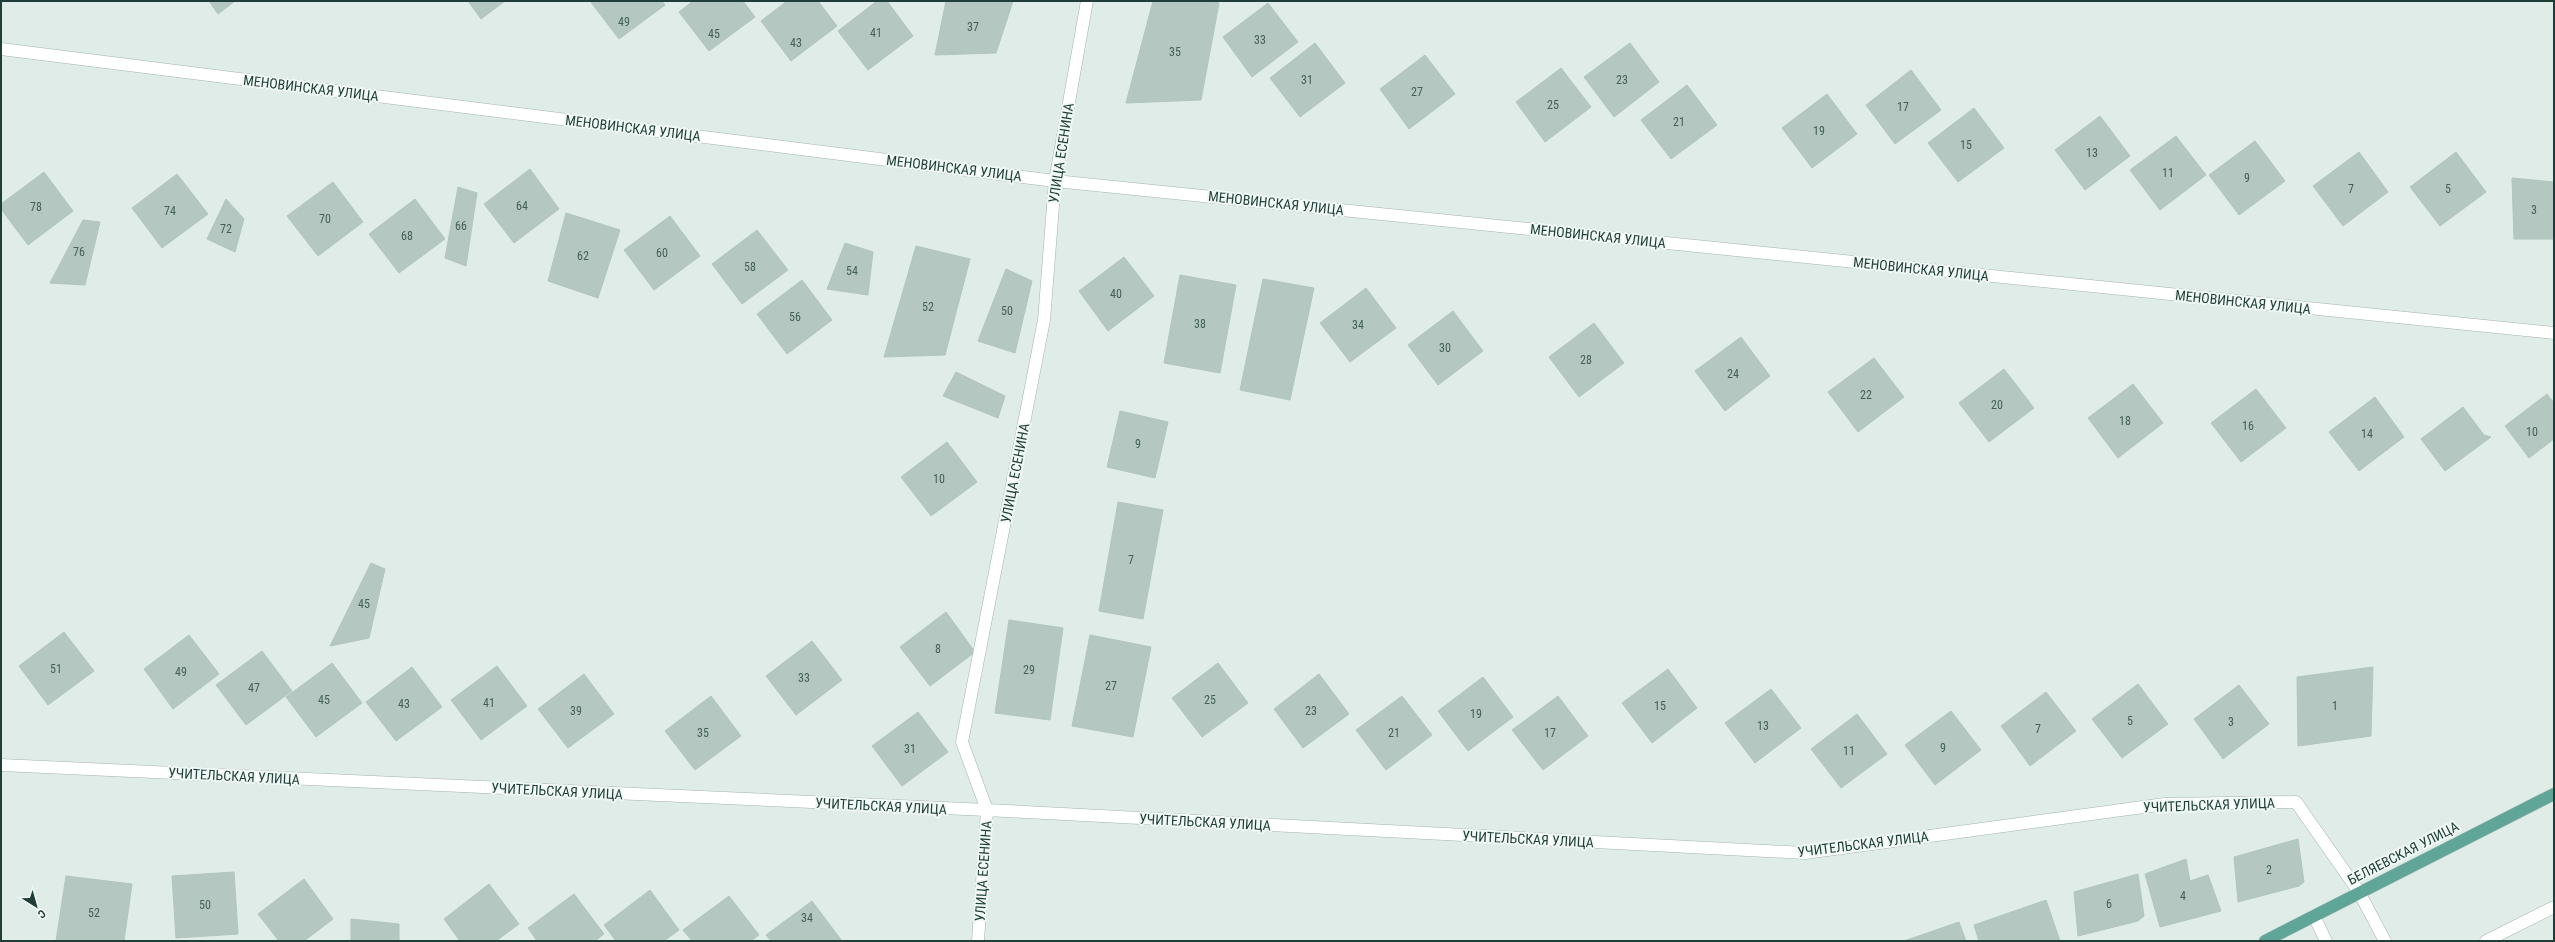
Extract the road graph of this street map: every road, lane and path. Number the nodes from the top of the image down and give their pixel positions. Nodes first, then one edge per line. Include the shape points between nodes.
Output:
1 (1086, 1) edge
2 (1, 49) edge
3 (1055, 181) junction
4 (2554, 333) edge
5 (1, 765) edge
6 (2554, 794) edge
7 (987, 810) junction
8 (2359, 892) junction
9 (2554, 907) edge
10 (2314, 916) junction
11 (978, 941) edge
12 (2265, 941) edge
13 (2326, 941) edge
14 (2385, 941) edge
15 (2486, 941) edge

1 - 3 street, УЛИЦА ЕСЕНИНА
2 - 3 street, МЕНОВИНСКАЯ УЛИЦА
3 - 4 street, МЕНОВИНСКАЯ УЛИЦА
3 - 7 street, УЛИЦА ЕСЕНИНА via 1044,320 962,742
5 - 7 street, УЧИТЕЛЬСКАЯ УЛИЦА
6 - 8 main road, БЕЛЯЕВСКАЯ УЛИЦА
7 - 8 street, УЧИТЕЛЬСКАЯ УЛИЦА via 1806,853 2165,804 2296,802
7 - 11 street, УЛИЦА ЕСЕНИНА
8 - 10 main road, БЕЛЯЕВСКАЯ УЛИЦА
8 - 14 street
9 - 15 street
10 - 12 main road, БЕЛЯЕВСКАЯ УЛИЦА
10 - 13 street

